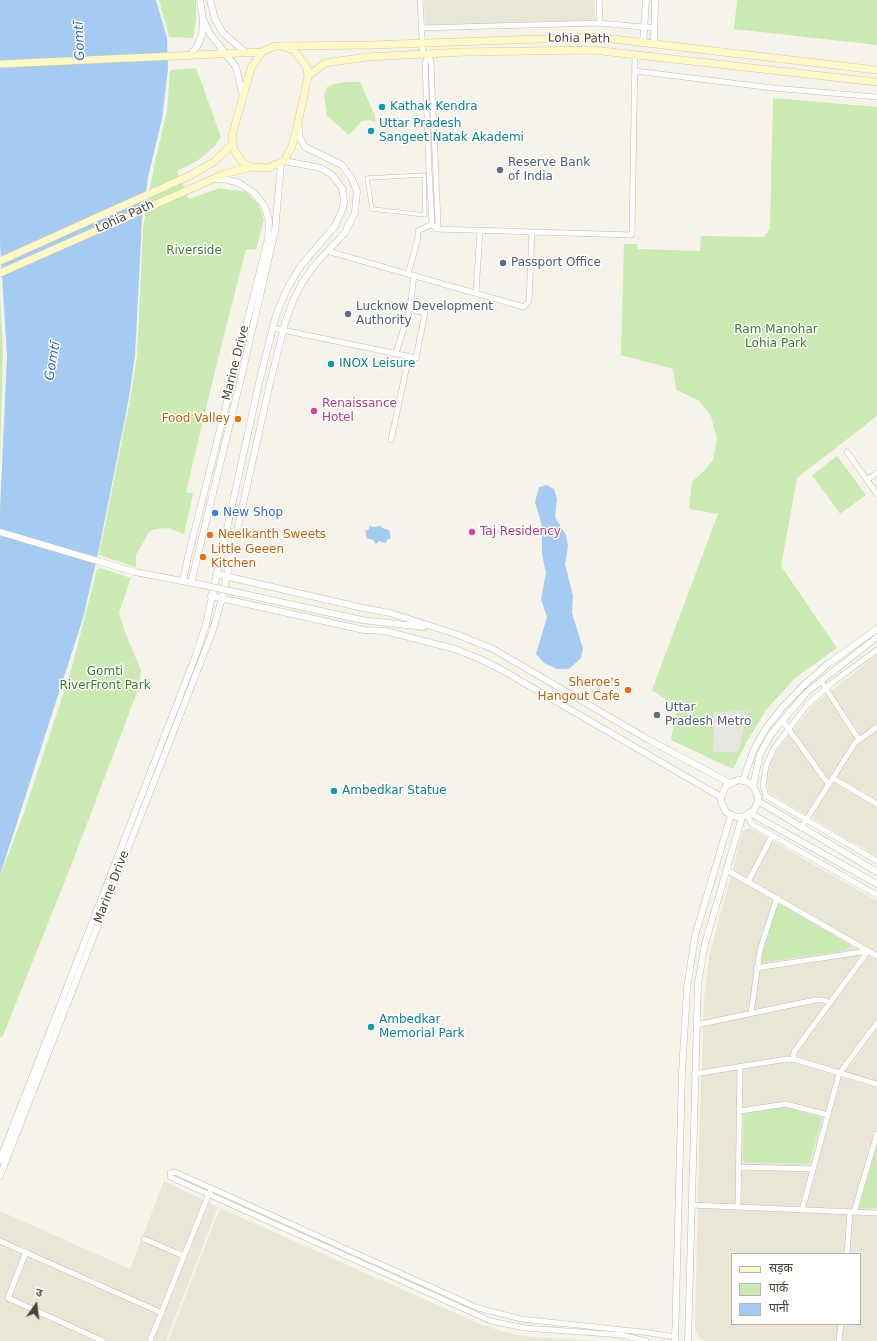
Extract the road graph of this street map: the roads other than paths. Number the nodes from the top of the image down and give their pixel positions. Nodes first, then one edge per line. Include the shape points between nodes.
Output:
1 (200, 0) edge
2 (210, 0) edge
3 (420, 0) edge
4 (599, 0) edge
5 (646, 0) edge
6 (656, 0) edge
7 (203, 19) junction
8 (600, 23) junction
9 (644, 27) junction
10 (422, 28) junction
11 (653, 28) junction
12 (422, 42) junction
13 (440, 42) junction
14 (643, 43) junction
15 (654, 44) junction
16 (280, 46) junction
17 (262, 52) junction
18 (246, 53) junction
19 (191, 54) junction
20 (225, 54) junction
21 (426, 54) junction
22 (442, 54) junction
23 (635, 54) junction
24 (0, 64) edge
25 (877, 70) edge
26 (635, 71) junction
27 (308, 76) junction
28 (877, 82) edge
29 (243, 96) junction
30 (877, 97) edge
31 (298, 123) junction
32 (232, 144) junction
33 (282, 162) junction
34 (251, 167) junction
35 (211, 179) junction
36 (425, 215) joint
37 (432, 224) junction
38 (436, 229) junction
39 (480, 230) junction
40 (532, 232) junction
41 (327, 251) junction
42 (0, 261) edge
43 (0, 273) edge
44 (408, 274) junction
45 (414, 275) junction
46 (476, 293) junction
47 (410, 309) junction
48 (273, 328) junction
49 (284, 330) junction
50 (396, 353) junction
51 (409, 356) junction
52 (391, 440) dead end
53 (847, 452) dead end
54 (877, 473) edge
55 (867, 480) junction
56 (877, 494) edge
57 (0, 532) edge
58 (216, 574) junction
59 (227, 577) junction
60 (183, 581) junction
61 (191, 583) junction
62 (211, 596) junction
63 (222, 598) junction
64 (362, 620) junction
65 (877, 629) edge
66 (442, 630) junction
67 (385, 631) junction
68 (877, 638) edge
69 (877, 650) edge
70 (821, 681) junction
71 (826, 689) junction
72 (782, 720) junction
73 (877, 727) edge
74 (788, 729) junction
75 (859, 740) junction
76 (833, 778) junction
77 (743, 780) junction
78 (730, 783) junction
79 (829, 785) junction
80 (753, 786) junction
81 (721, 797) junction
82 (758, 801) junction
83 (877, 804) edge
84 (731, 815) junction
85 (746, 815) junction
86 (807, 820) junction
87 (801, 828) junction
88 (772, 836) junction
89 (877, 860) edge
90 (727, 870) junction
91 (877, 872) edge
92 (748, 882) junction
93 (877, 884) edge
94 (877, 896) edge
95 (777, 898) junction
96 (868, 951) junction
97 (877, 956) edge
98 (756, 968) junction
99 (830, 1003) junction
100 (751, 1014) junction
101 (877, 1023) edge
102 (696, 1025) junction
103 (875, 1029) edge
104 (793, 1060) junction
105 (740, 1067) junction
106 (694, 1074) junction
107 (839, 1074) junction
108 (877, 1084) edge
109 (740, 1111) junction
110 (828, 1116) junction
111 (877, 1134) edge
112 (0, 1160) edge
113 (739, 1167) junction
114 (813, 1169) junction
115 (0, 1176) edge
116 (211, 1188) junction
117 (209, 1194) junction
118 (691, 1205) junction
119 (738, 1207) junction
120 (802, 1210) junction
121 (852, 1212) junction
122 (877, 1213) edge
123 (144, 1239) dead end
124 (0, 1241) edge
125 (26, 1252) junction
126 (847, 1253) edge
127 (184, 1256) junction
128 (162, 1313) junction
129 (841, 1325) edge
130 (676, 1339) edge
131 (103, 1341) edge
132 (150, 1341) edge
133 (646, 1341) edge
134 (686, 1341) edge
135 (840, 1341) edge

1 - 7 street
2 - 18 street via 215,19 223,33
3 - 10 street
4 - 8 street
5 - 9 street
6 - 11 street
7 - 19 street via 200,40
7 - 20 street via 210,34
8 - 9 street
8 - 10 street
9 - 11 street
9 - 14 street
10 - 12 street
11 - 15 street
12 - 13 main road, Lohia Path
12 - 16 main road, Lohia Path
12 - 21 street
13 - 14 main road, Lohia Path via 594,37
13 - 22 street
14 - 15 main road, Lohia Path
15 - 25 main road, Lohia Path
16 - 17 main road, Lohia Path
16 - 27 main road via 290,48 299,55 307,68
17 - 18 main road, Lohia Path
17 - 29 main road via 251,68
18 - 20 main road, Lohia Path
19 - 20 main road, Lohia Path
19 - 24 main road, Lohia Path
20 - 29 street via 236,67
21 - 22 main road, Lohia Path
21 - 27 main road, Lohia Path via 367,57 325,63
21 - 37 street
21 - 38 street via 431,63 438,224
22 - 23 main road, Lohia Path via 593,50
23 - 26 street
23 - 28 main road, Lohia Path
26 - 30 street via 774,88
26 - 40 street via 632,235
27 - 31 main road
29 - 32 main road via 233,129
31 - 33 main road via 292,146
31 - 41 street, Marine Drive via 302,143 312,152 342,165 357,191 353,220 344,234
32 - 34 main road via 237,156
32 - 42 main road, Lohia Path via 215,161 191,175
33 - 34 main road, Lohia Path via 268,168
33 - 48 street, Marine Drive via 326,170 339,183 344,208 335,226 300,267 287,289
33 - 61 street, Marine Drive via 275,231
34 - 35 main road, Lohia Path
35 - 43 main road, Lohia Path
35 - 60 street, Marine Drive via 239,183 253,192 264,205 269,221 268,239
36 - 36 street via 372,209 367,178 424,175
37 - 38 street
37 - 44 street via 418,231
38 - 39 street
39 - 40 street
39 - 46 street
40 - 46 street via 529,301 524,307
41 - 44 street
41 - 49 street, Marine Drive via 302,283
44 - 45 street
45 - 46 street
45 - 47 street
47 - 50 street
47 - 51 street via 425,313 416,358
48 - 49 street
48 - 58 street, Marine Drive
49 - 50 street
49 - 59 street, Marine Drive via 264,406
50 - 51 street
51 - 52 street
53 - 55 street
54 - 55 street
55 - 56 street
57 - 60 street via 135,572
58 - 59 street
58 - 62 street, Marine Drive
59 - 63 street, Marine Drive
59 - 66 street via 390,613
60 - 61 street
61 - 64 street, bridge
62 - 63 street
62 - 112 street, Marine Drive via 206,624 196,655
63 - 67 street via 364,630
63 - 115 street, Marine Drive via 212,632
64 - 66 street
64 - 67 street
65 - 77 street via 828,664 782,708 754,749
66 - 78 street via 493,649 649,740
67 - 81 street via 454,649 502,670
68 - 70 street
69 - 71 street
70 - 71 street
70 - 72 street via 807,692
71 - 74 street via 808,704
71 - 75 street
72 - 74 street
72 - 80 street via 760,754
73 - 75 street
74 - 79 street
74 - 86 street via 774,748 766,766 763,786 766,796
75 - 76 street
76 - 79 street
76 - 83 street
77 - 78 street
77 - 80 street
78 - 81 street
79 - 86 street
80 - 82 street
81 - 84 street via 723,807
82 - 85 street
82 - 87 street
84 - 85 street
84 - 130 street via 695,936 687,988 682,1073
85 - 88 street via 752,824
85 - 90 street
85 - 93 street
86 - 87 street
86 - 89 street
87 - 91 street
88 - 92 street
88 - 94 street
90 - 92 street
90 - 102 street via 702,959
92 - 95 street
95 - 96 street
95 - 98 street
96 - 97 street
96 - 98 street
96 - 99 street
98 - 100 street
99 - 100 street via 815,1000
99 - 104 street via 794,1052
100 - 102 street
101 - 103 street
102 - 106 street
103 - 107 street
104 - 105 street
104 - 107 street
105 - 106 street
105 - 109 street
106 - 118 street
107 - 108 street
107 - 110 street
109 - 110 street via 786,1104
109 - 113 street
110 - 114 street
111 - 121 street
113 - 114 street
113 - 119 street
114 - 120 street
116 - 117 street
116 - 117 street via 175,1172 170,1173 170,1177
116 - 130 street via 478,1308 521,1319 642,1332
117 - 127 street
117 - 133 street via 491,1321 525,1328 622,1335
118 - 119 street
118 - 134 street
119 - 120 street
120 - 121 street
121 - 122 street
121 - 126 street
123 - 127 street
124 - 125 street
125 - 128 street
125 - 131 street via 8,1298
127 - 128 street
128 - 132 street
129 - 135 street
130 - 134 street

